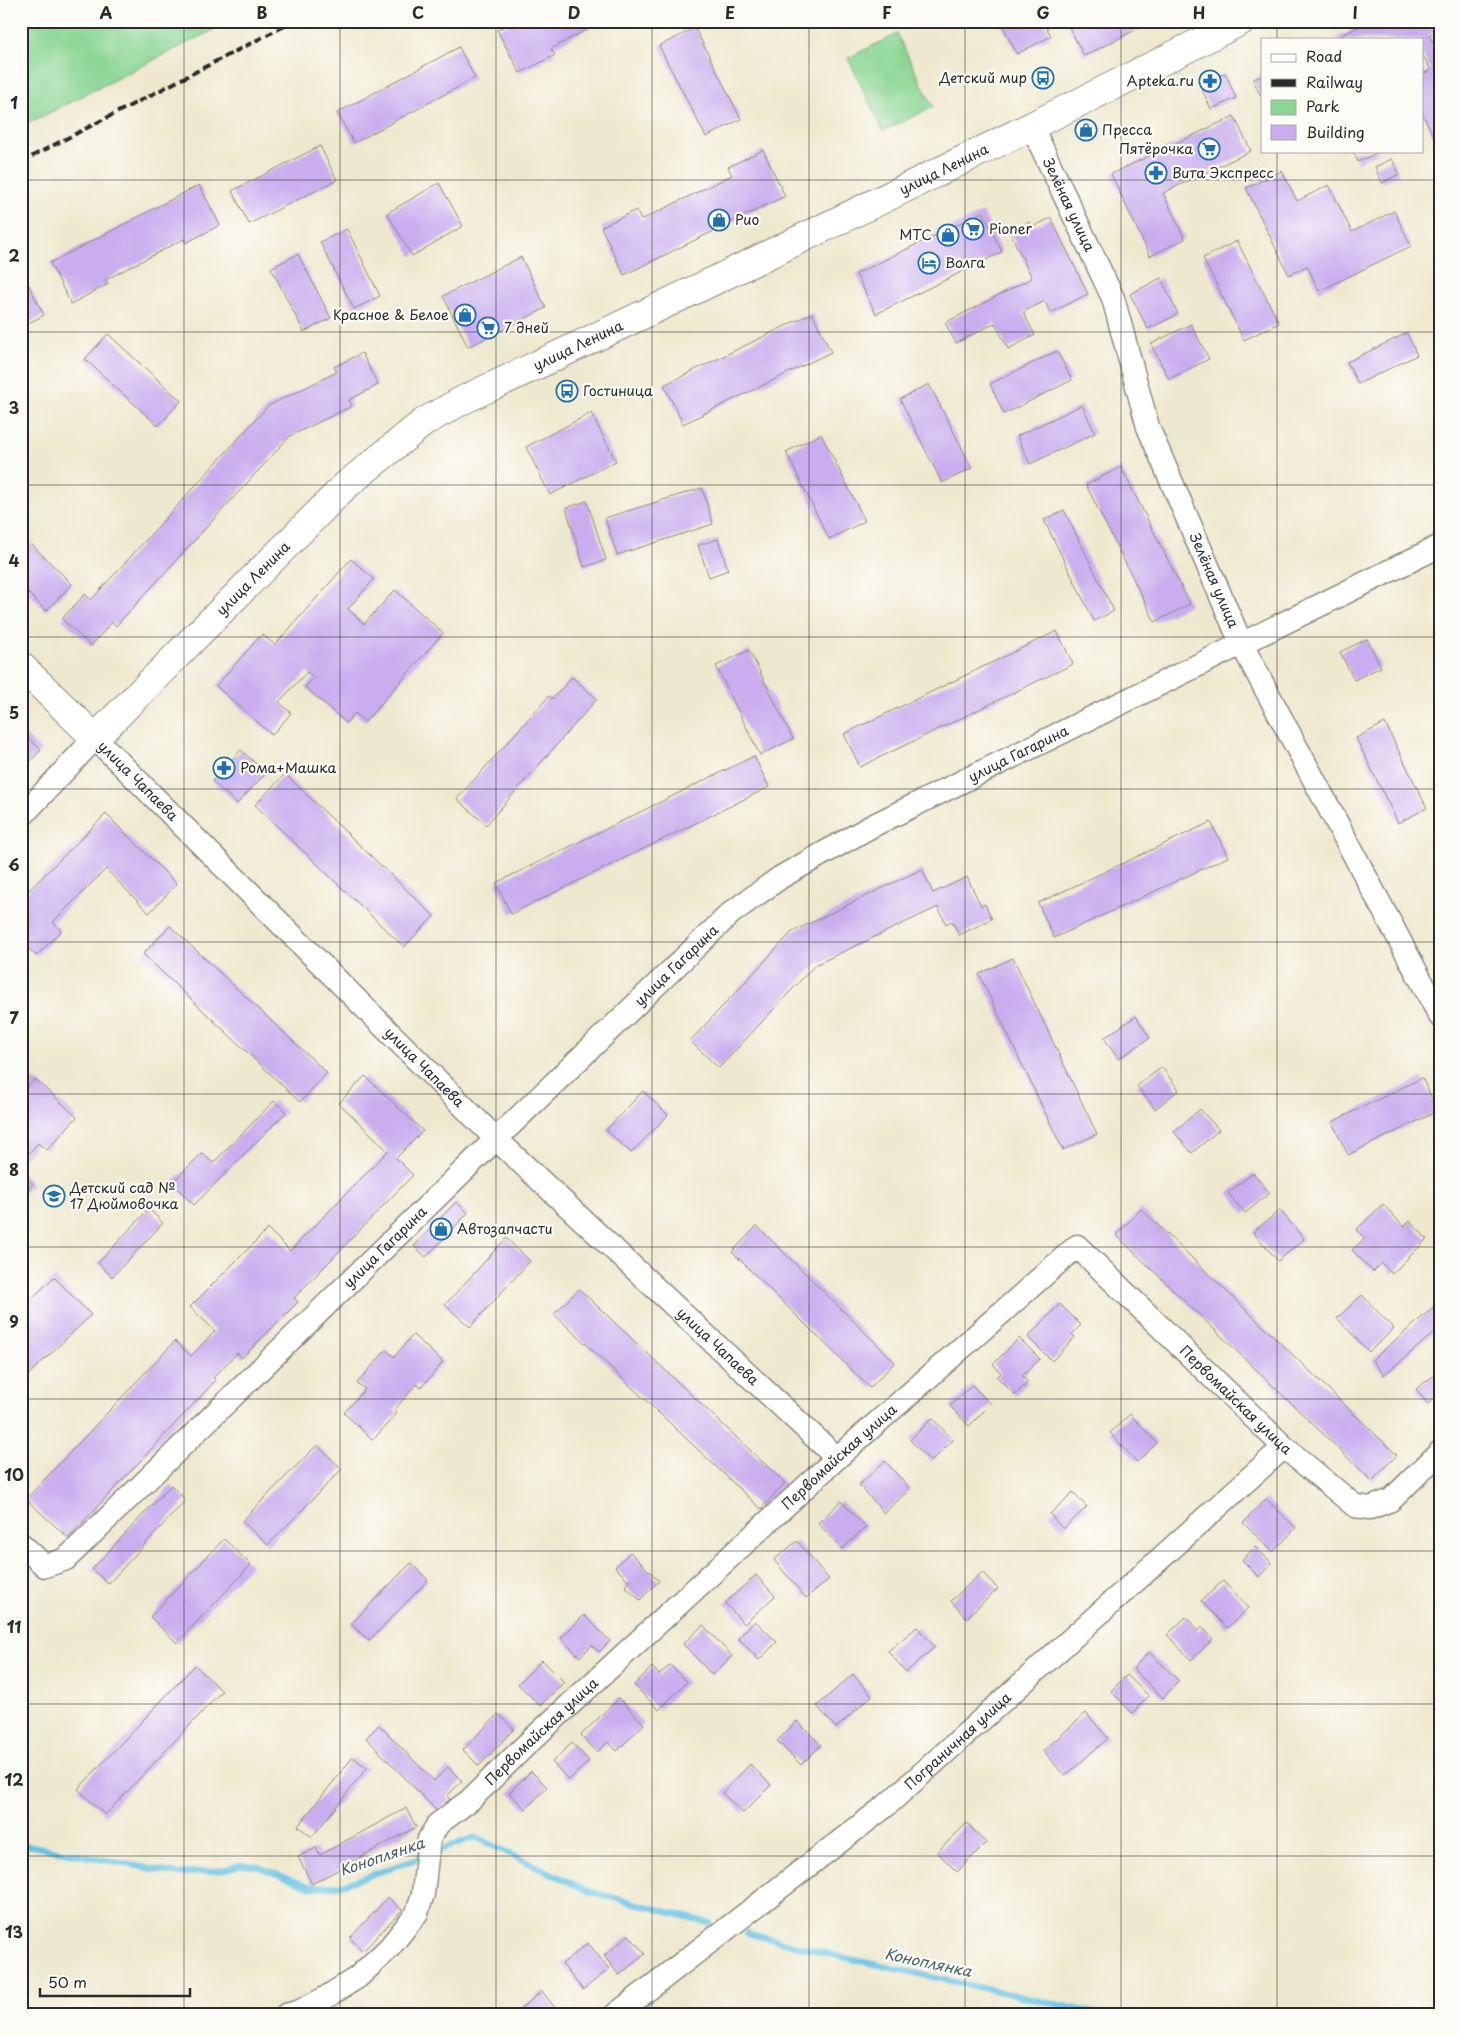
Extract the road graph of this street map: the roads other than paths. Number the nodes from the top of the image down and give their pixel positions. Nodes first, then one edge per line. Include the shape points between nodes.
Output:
1 (1241, 21) edge
2 (1032, 127) junction
3 (1440, 546) edge
4 (1240, 643) junction
5 (21, 666) edge
6 (95, 738) junction
7 (21, 816) edge
8 (1440, 1016) edge
9 (496, 1139) junction
10 (1284, 1447) junction
11 (1440, 1452) edge
12 (837, 1458) junction
13 (21, 1544) edge
14 (286, 2015) edge
15 (615, 2015) edge

1 - 2 main road, улица Ленина
2 - 4 street, Зелёная улица via 1113,298 1148,427
2 - 6 main road, улица Ленина via 463,400 424,422 345,486
3 - 4 street, улица Гагарина
4 - 8 street, Зелёная улица
4 - 9 street, улица Гагарина via 872,826 781,877 730,913
5 - 6 main road, улица Чапаева
6 - 7 street, улица Ленина
6 - 9 street, улица Чапаева
9 - 12 street, улица Чапаева
9 - 13 street, улица Гагарина via 66,1559 45,1566
10 - 11 street, Первомайская улица via 1355,1506 1370,1508 1391,1500
10 - 12 street, Первомайская улица via 1077,1246
10 - 15 street, Пограничная улица via 887,1805
12 - 14 street, Первомайская улица via 470,1800 438,1824 429,1839 423,1894 416,1913 389,1948 358,1977 325,1998

